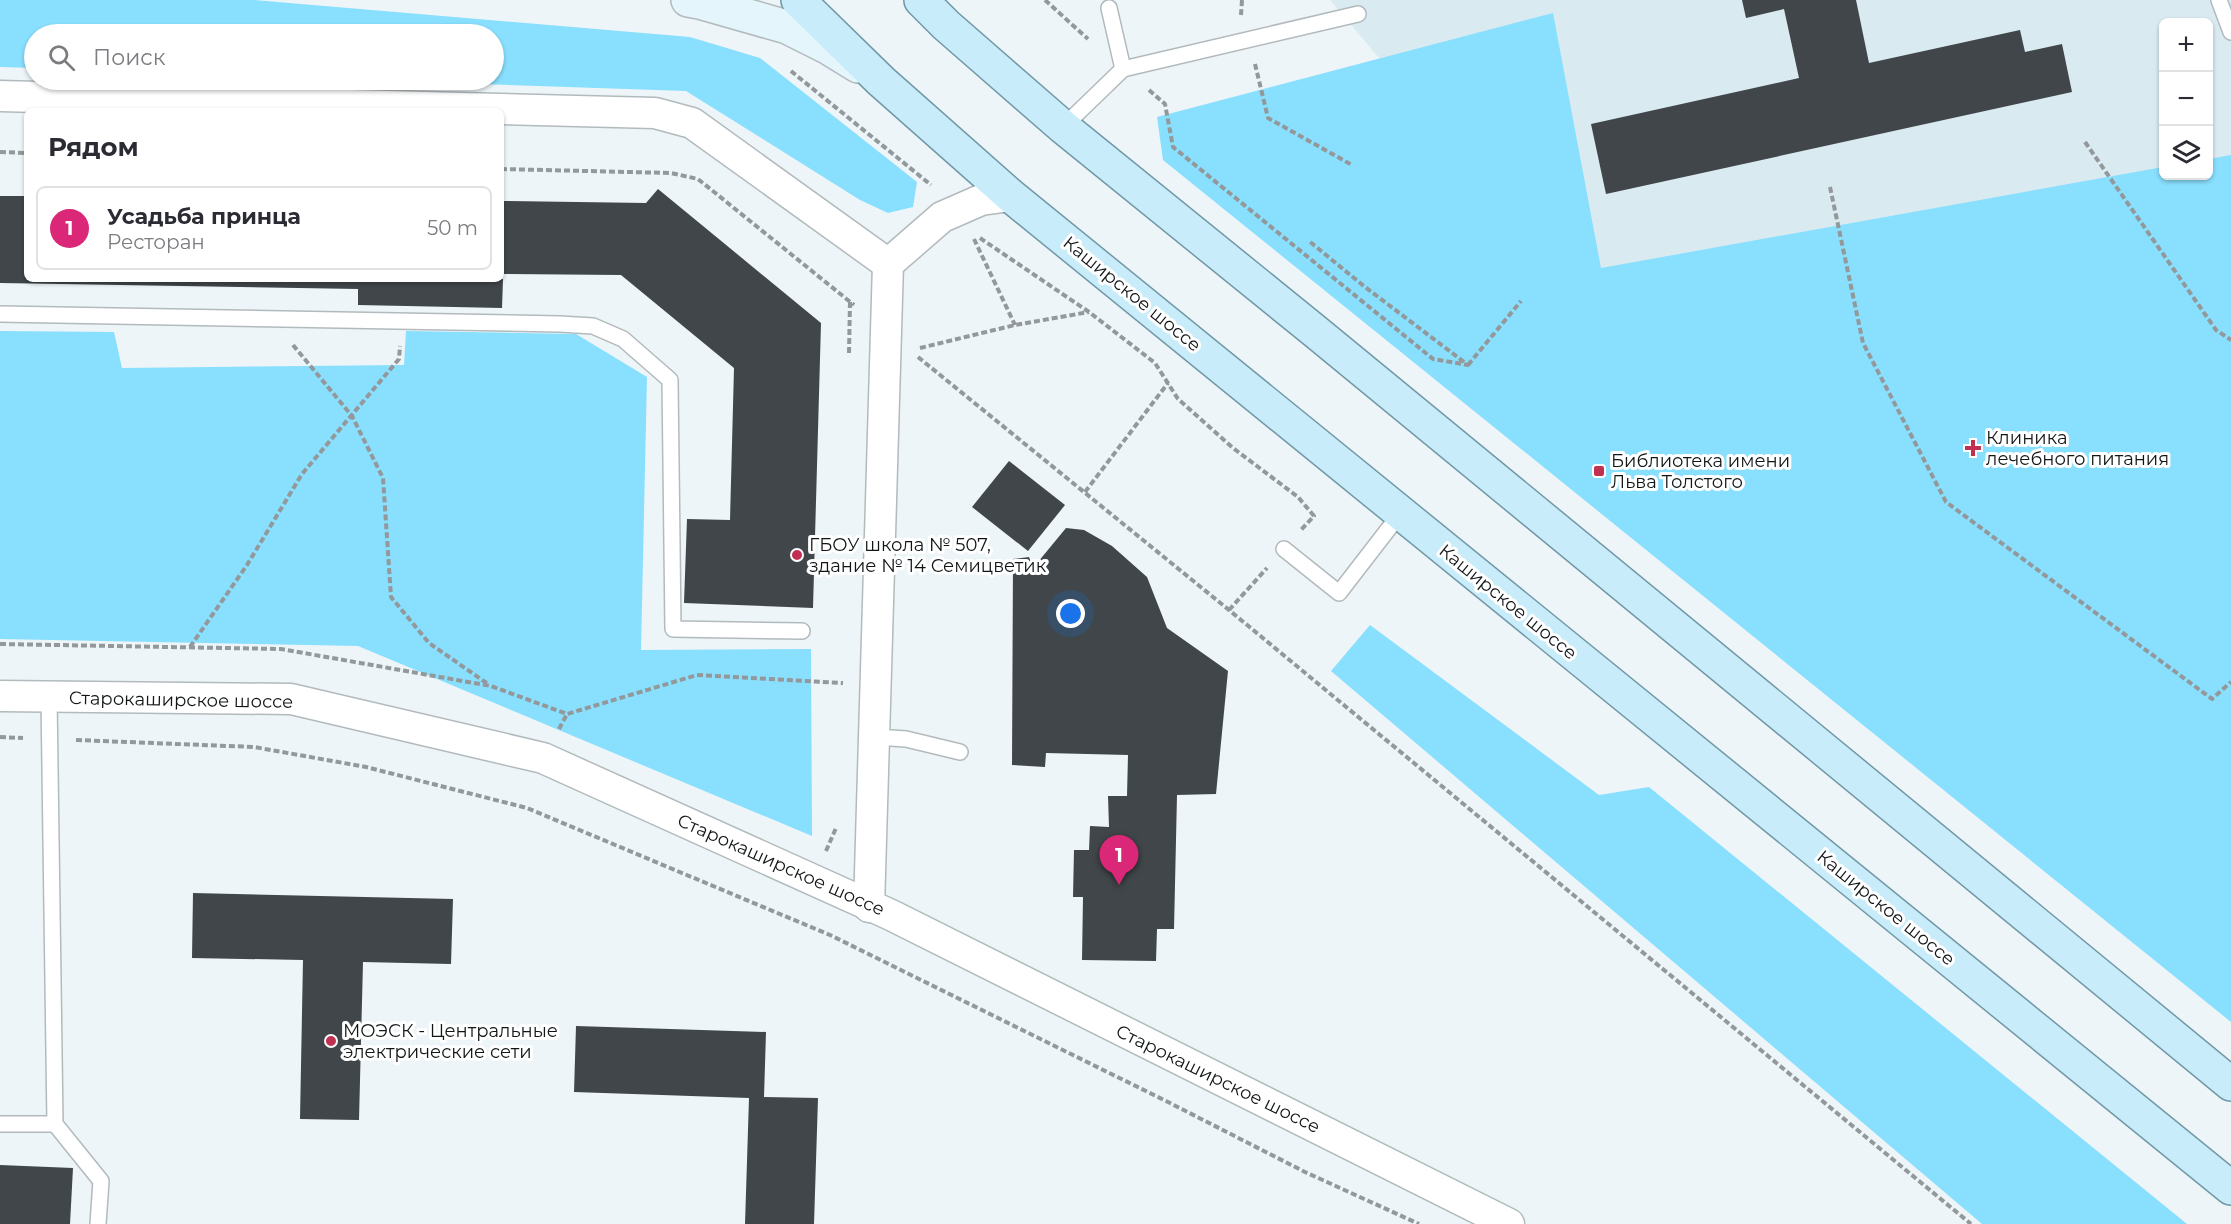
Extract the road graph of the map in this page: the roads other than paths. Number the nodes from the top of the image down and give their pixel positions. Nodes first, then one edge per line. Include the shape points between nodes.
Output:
1 (687, 0) edge
2 (798, 0) edge
3 (921, 0) edge
4 (2219, 0) edge
5 (1109, 8) dead end
6 (939, 12) edge
7 (1358, 14) dead end
8 (2231, 32) edge
9 (1123, 69) junction
10 (881, 81) junction
11 (0, 96) edge
12 (436, 108) edge
13 (504, 110) edge
14 (1063, 127) junction
15 (1011, 196) junction
16 (888, 264) junction
17 (0, 314) edge
18 (1400, 514) junction
19 (1284, 549) dead end
20 (802, 631) dead end
21 (0, 696) edge
22 (49, 697) junction
23 (876, 736) junction
24 (960, 752) dead end
25 (870, 907) junction
26 (2231, 1084) edge
27 (55, 1124) junction
28 (0, 1125) edge
29 (2231, 1188) edge
30 (98, 1224) edge
31 (1509, 1224) edge

1 - 10 main road via 786,27
2 - 10 main road, Каширское шоссе
3 - 6 main road
4 - 8 lane
5 - 9 lane
6 - 14 main road
7 - 9 lane
9 - 14 lane
10 - 15 main road, Каширское шоссе
11 - 12 street
13 - 16 street via 655,113 692,123
14 - 26 main road
15 - 16 street via 981,200 942,217
15 - 18 main road, Каширское шоссе
16 - 23 street
17 - 20 lane via 402,321 465,315 593,326 623,339 670,380 673,629
18 - 19 lane via 1339,593
18 - 29 main road, Каширское шоссе
21 - 22 street, Старокаширское шоссе
22 - 25 street, Старокаширское шоссе via 291,699 543,758
22 - 27 lane
23 - 24 lane
23 - 25 street
25 - 31 street, Старокаширское шоссе
27 - 28 lane
27 - 30 lane via 102,1181

